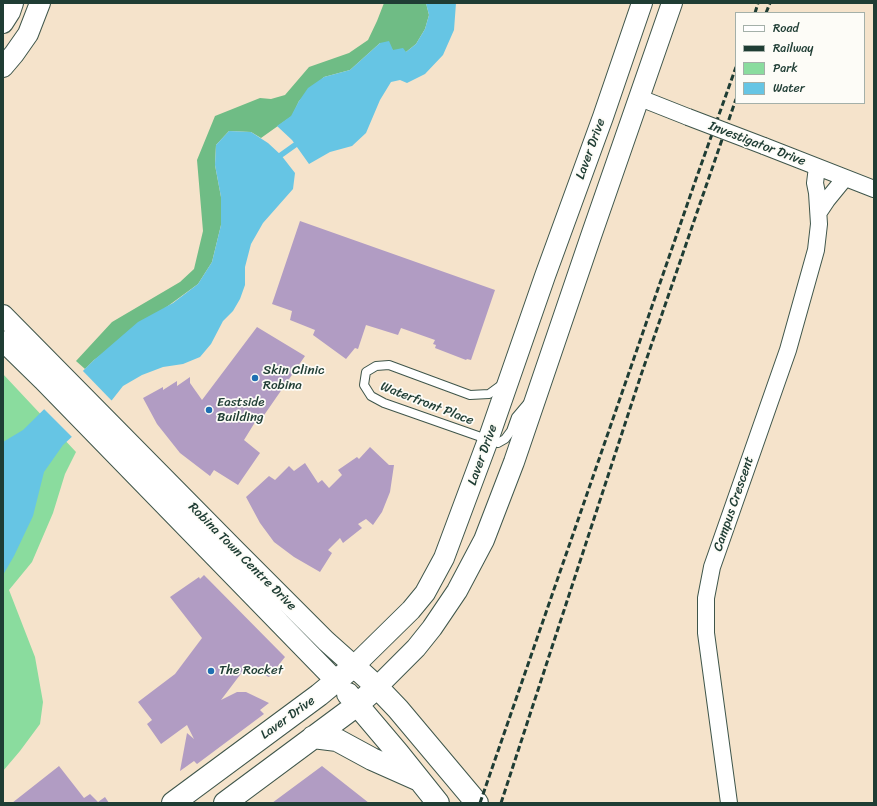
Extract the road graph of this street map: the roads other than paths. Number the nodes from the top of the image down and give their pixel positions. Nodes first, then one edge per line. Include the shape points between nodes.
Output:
1 (13, 3) edge
2 (40, 3) edge
3 (642, 3) edge
4 (672, 3) edge
5 (3, 23) edge
6 (3, 67) edge
7 (640, 98) junction
8 (817, 167) junction
9 (845, 178) junction
10 (874, 189) edge
11 (819, 212) junction
12 (3, 315) edge
13 (3, 341) edge
14 (49, 374) junction
15 (510, 378) junction
16 (537, 395) junction
17 (109, 435) junction
18 (488, 440) junction
19 (354, 666) junction
20 (336, 681) junction
21 (377, 687) junction
22 (357, 705) junction
23 (313, 737) junction
24 (420, 780) junction
25 (173, 803) edge
26 (225, 803) edge
27 (438, 803) edge
28 (477, 803) edge
29 (729, 803) edge

1 - 5 street
2 - 6 street via 28,34
3 - 15 street, Laver Drive
4 - 7 street
7 - 8 street, Investigator Drive, bridge
7 - 16 street
8 - 9 street, Investigator Drive
8 - 11 street, Campus Crescent via 815,183
9 - 10 street, Investigator Drive
9 - 11 street
11 - 29 street, Campus Crescent via 816,250 795,326 712,567 706,598 706,634
12 - 14 street, Robina Town Centre Drive
13 - 14 street, Robina Town Centre Drive
14 - 17 street, Robina Town Centre Drive
15 - 18 street, Laver Drive
15 - 18 lane, Waterfront Place via 489,394 470,395 389,365 376,366 366,372 364,385 371,396 378,400
16 - 18 lane, Waterfront Place via 516,417 505,439 498,443
16 - 21 street via 484,540 457,591 416,648
17 - 19 street, Robina Town Centre Drive via 235,550
17 - 20 street, Robina Town Centre Drive
18 - 19 street, Laver Drive via 452,540 425,593
19 - 20 main road, Laver Drive
19 - 21 main road, Robina Town Centre Drive
20 - 22 main road, Robina Town Centre Drive
20 - 25 main road, Laver Drive
21 - 22 main road
21 - 28 main road, Robina Town Centre Drive
22 - 23 main road
22 - 24 main road, Robina Town Centre Drive
23 - 24 main road via 337,740
23 - 26 main road
24 - 27 main road, Robina Town Centre Drive

